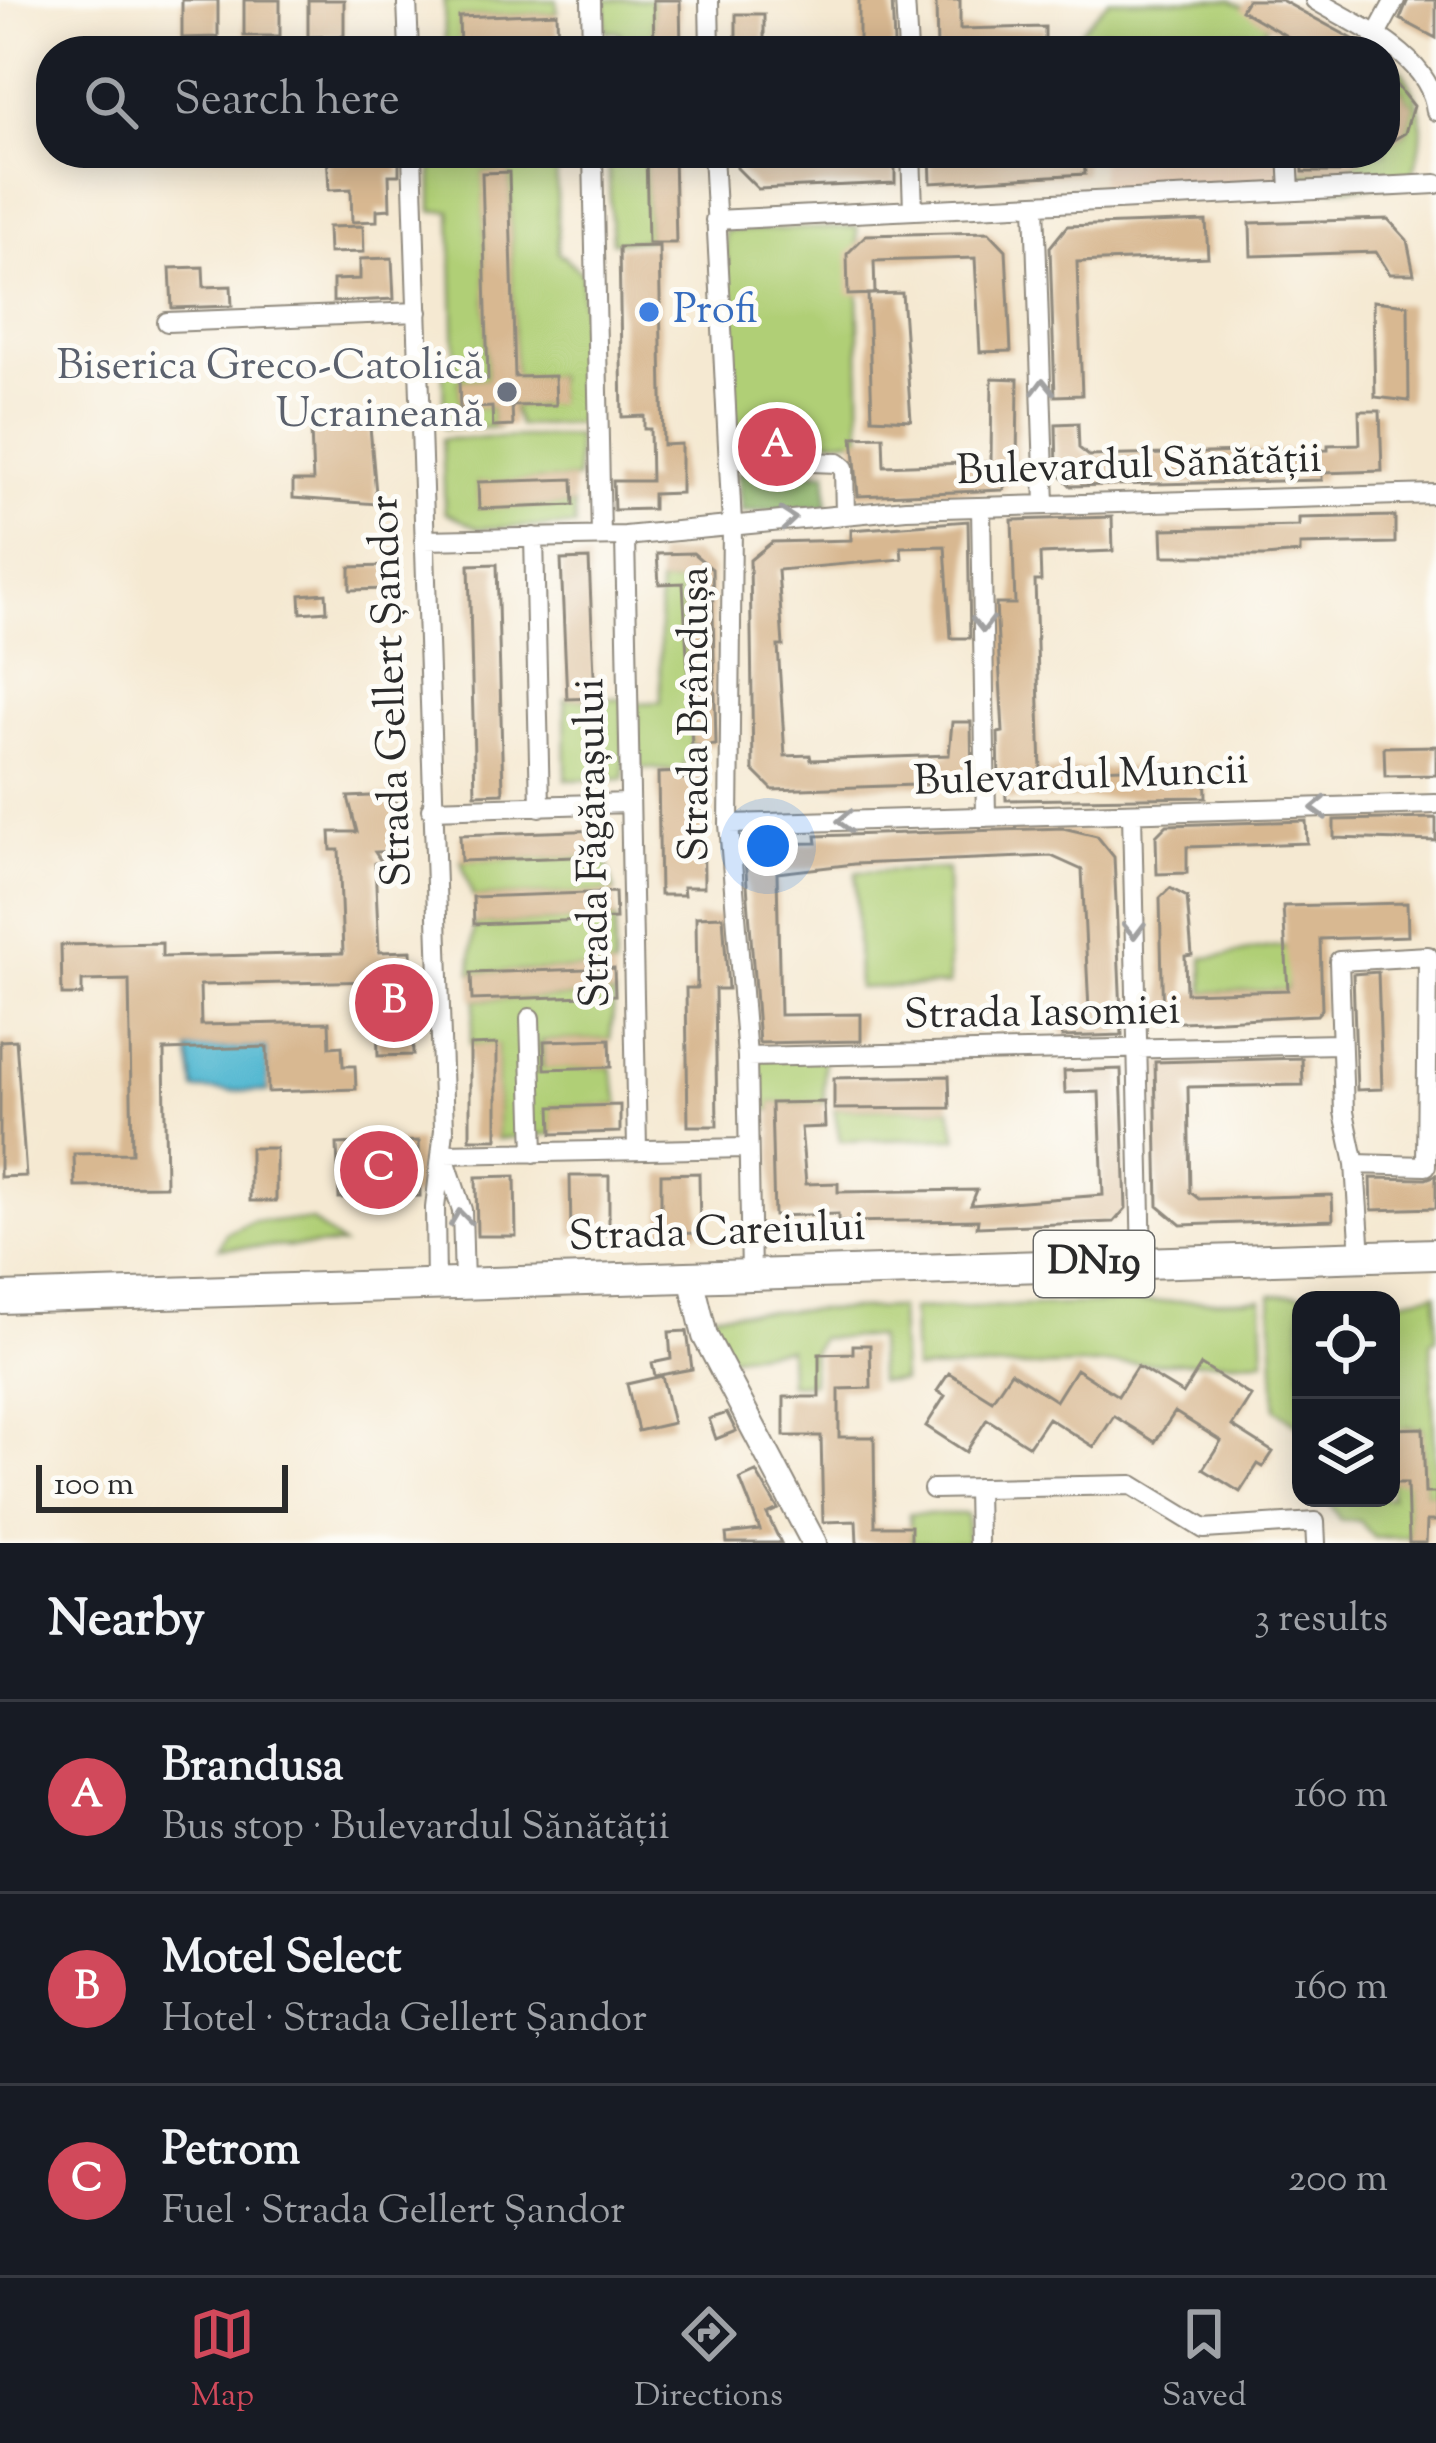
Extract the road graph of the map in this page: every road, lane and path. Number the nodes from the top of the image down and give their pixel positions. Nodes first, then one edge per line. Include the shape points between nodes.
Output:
1 (407, 0) edge
2 (592, 0) edge
3 (709, 0) edge
4 (905, 0) edge
5 (1315, 0) edge
6 (1395, 0) edge
7 (408, 36) edge
8 (592, 36) edge
9 (710, 36) edge
10 (907, 36) edge
11 (1373, 36) edge
12 (1376, 36) edge
13 (1400, 53) edge
14 (1436, 111) edge
15 (413, 168) edge
16 (593, 168) edge
17 (713, 168) edge
18 (912, 168) edge
19 (1288, 168) edge
20 (1436, 184) edge
21 (1289, 191) junction
22 (1035, 205) junction
23 (913, 209) junction
24 (715, 220) junction
25 (418, 312) junction
26 (167, 322) dead end
27 (729, 459) junction
28 (1436, 494) edge
29 (1046, 504) junction
30 (981, 508) junction
31 (845, 514) junction
32 (732, 524) junction
33 (601, 536) junction
34 (625, 536) junction
35 (534, 537) junction
36 (424, 539) junction
37 (629, 803) junction
38 (1436, 804) edge
39 (540, 807) junction
40 (431, 809) junction
41 (1132, 813) junction
42 (986, 817) junction
43 (729, 824) junction
44 (530, 1018) dead end
45 (1340, 1044) junction
46 (1137, 1049) junction
47 (747, 1057) junction
48 (747, 1148) junction
49 (637, 1150) junction
50 (534, 1153) junction
51 (444, 1154) junction
52 (1355, 1164) junction
53 (1436, 1254) edge
54 (1361, 1257) junction
55 (1142, 1262) junction
56 (752, 1275) junction
57 (691, 1277) junction
58 (450, 1284) junction
59 (0, 1298) edge
60 (976, 1488) junction
61 (933, 1489) dead end
62 (1218, 1535) edge
63 (814, 1543) edge
64 (978, 1543) edge
65 (1316, 1543) edge

1 - 7 street
2 - 8 street
3 - 9 street
4 - 10 street
5 - 11 street
6 - 12 street
13 - 14 street via 1426,80
15 - 25 street, Strada Gellert Șandor
16 - 33 street
17 - 24 street, Strada Brândușa
18 - 23 street
19 - 21 street
20 - 21 street
21 - 22 street
22 - 23 street
29 -> 22 street
23 - 24 street
24 - 27 street, Strada Brândușa
25 - 26 street
25 - 36 street, Strada Gellert Șandor
27 - 31 street via 838,463
27 - 32 street, Strada Brândușa
28 - 29 street, Bulevardul Sănătății
29 - 30 street, Bulevardul Sănătății
30 - 31 street, Bulevardul Sănătății
30 -> 42 street
32 -> 31 street, Bulevardul Sănătății
32 - 34 street, Bulevardul Sănătății
32 - 43 street, Strada Brândușa
33 - 34 street, Bulevardul Sănătății
33 - 35 street, Bulevardul Sănătății
34 - 37 street, Strada Făgărașului
35 - 36 street, Bulevardul Sănătății
35 - 39 street
36 - 40 street, Strada Gellert Șandor
37 - 39 street
37 - 49 street, Strada Făgărașului
38 -> 41 street, Bulevardul Muncii
39 - 40 street
40 - 51 street, Strada Gellert Șandor
41 - 42 street, Bulevardul Muncii
41 -> 46 street
42 -> 43 street, Bulevardul Muncii
43 - 47 street, Strada Brândușa
44 - 50 street
45 - 46 street, Strada Iasomiei
45 - 52 street
45 - 52 street via 1339,962 1428,956 1426,1166
46 - 47 street, Strada Iasomiei
46 - 55 street
47 - 48 street, Strada Brândușa
48 - 49 street
48 - 56 street, Strada Brândușa
49 - 50 street
50 - 51 street
51 - 58 street, Strada Gellert Șandor via 435,1208
58 -> 51 street, Strada Gellert Șandor via 461,1210
52 - 54 street
53 - 54 main road, Strada Careiului / DN19
54 - 55 main road, Strada Careiului / DN19
55 - 56 main road, Strada Careiului / DN19
56 - 57 main road, Strada Careiului / DN19
57 - 58 main road, Strada Careiului / DN19
57 - 63 street via 705,1336
58 - 59 main road, Strada Careiului / DN19
60 - 61 street
60 - 62 street via 1132,1485
60 - 64 street
62 - 65 street via 1316,1522

